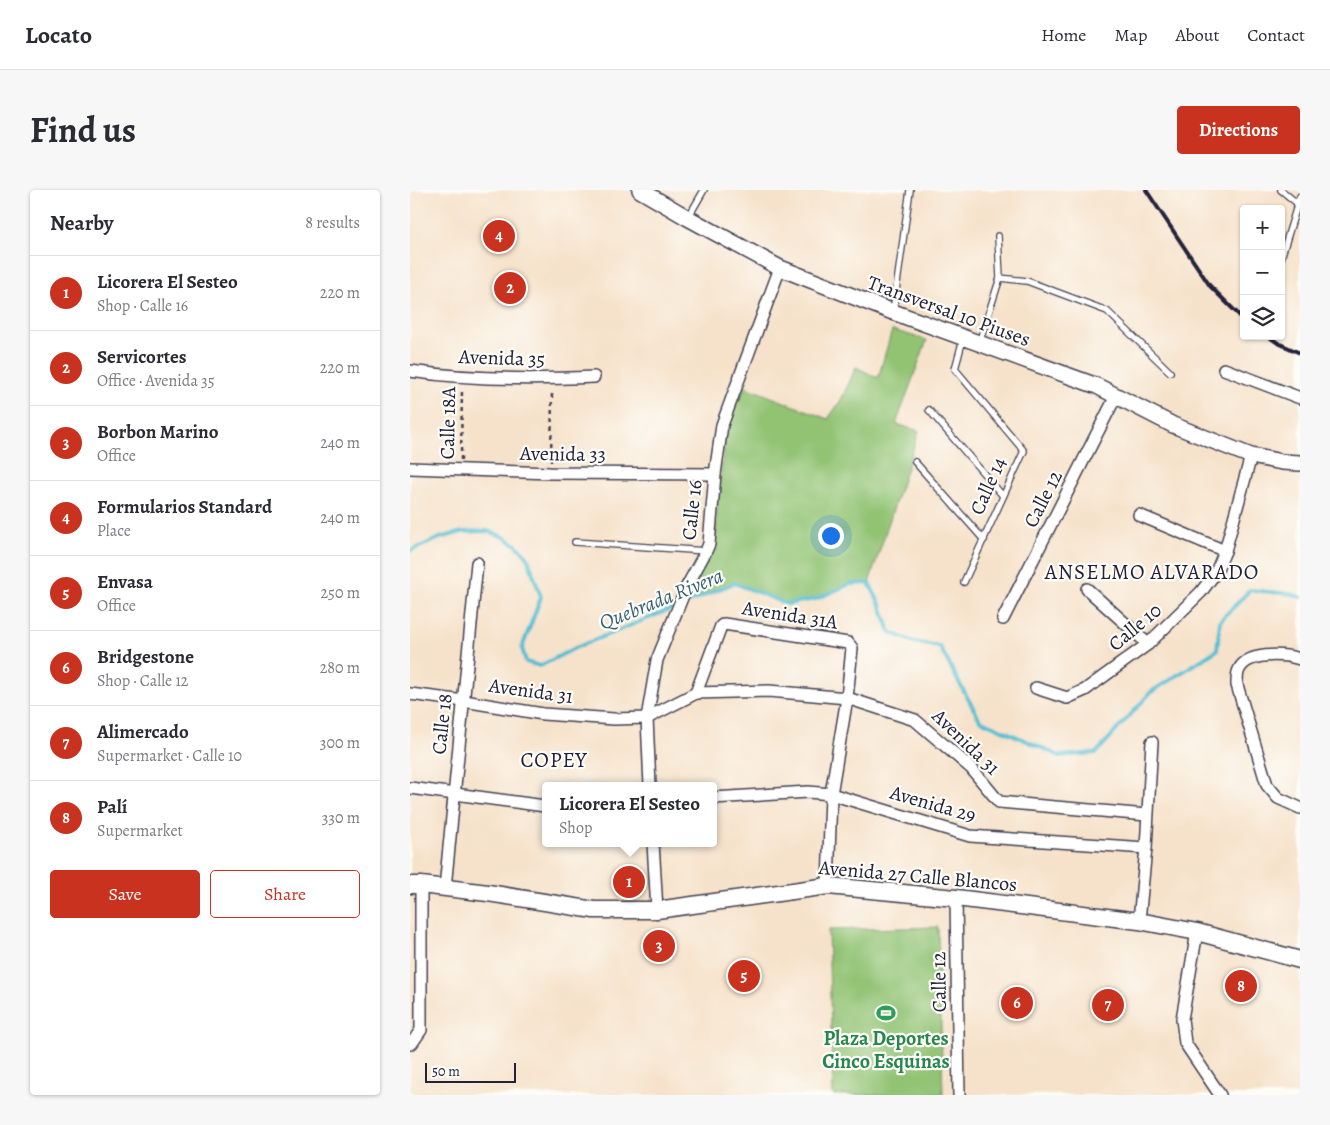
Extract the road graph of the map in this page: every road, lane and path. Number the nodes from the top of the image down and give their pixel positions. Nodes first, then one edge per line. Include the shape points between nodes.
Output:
1 (640, 190) edge
2 (704, 190) edge
3 (910, 190) edge
4 (1280, 190) edge
5 (1300, 196) edge
6 (1298, 204) junction
7 (688, 218) junction
8 (998, 236) dead end
9 (1284, 250) edge
10 (780, 268) junction
11 (1000, 278) junction
12 (893, 312) junction
13 (963, 337) junction
14 (979, 342) junction
15 (1224, 370) dead end
16 (410, 371) edge
17 (1170, 372) dead end
18 (462, 376) junction
19 (594, 376) dead end
20 (552, 379) junction
21 (1116, 396) junction
22 (1300, 398) edge
23 (929, 410) dead end
24 (1251, 456) junction
25 (914, 462) dead end
26 (1300, 463) edge
27 (410, 468) edge
28 (460, 470) junction
29 (550, 473) junction
30 (715, 474) junction
31 (1003, 496) junction
32 (1138, 515) dead end
33 (984, 540) junction
34 (575, 542) dead end
35 (706, 551) junction
36 (1225, 551) junction
37 (477, 563) dead end
38 (964, 582) dead end
39 (1087, 589) dead end
40 (1003, 619) dead end
41 (1148, 644) junction
42 (1300, 659) edge
43 (1036, 688) dead end
44 (696, 693) junction
45 (410, 694) edge
46 (847, 698) junction
47 (464, 701) junction
48 (647, 718) junction
49 (1152, 742) dead end
50 (650, 782) edge
51 (410, 788) edge
52 (454, 793) junction
53 (831, 794) junction
54 (717, 798) edge
55 (542, 806) edge
56 (1300, 808) edge
57 (1147, 815) junction
58 (653, 847) edge
59 (1146, 848) junction
60 (416, 885) edge
61 (828, 886) junction
62 (445, 888) junction
63 (956, 898) junction
64 (657, 910) junction
65 (1139, 921) junction
66 (1197, 932) junction
67 (1300, 960) edge
68 (411, 1044) edge
69 (959, 1095) edge
70 (1220, 1095) edge

1 - 7 street, Transversal 10 Piuses
2 - 7 lane
3 - 12 lane
4 - 6 lane
5 - 6 lane
6 - 9 lane
7 - 10 street, Transversal 10 Piuses
8 - 11 lane
10 - 12 street, Transversal 10 Piuses
10 - 30 street, Calle 16 via 726,410
11 - 14 lane
11 - 17 lane via 1027,281 1107,311
12 - 13 street, Transversal 10 Piuses
13 - 14 street, Transversal 10 Piuses
13 - 31 lane, Calle 14 via 955,369 1024,451
14 - 21 street, Transversal 10 Piuses
15 - 22 street
16 - 18 street, Avenida 35
18 - 20 street, Avenida 35
18 - 28 path, Calle 18A
19 - 20 street, Avenida 35
20 - 29 path
21 - 24 street, Transversal 10 Piuses via 1173,425
21 - 40 street, Calle 12
23 - 31 lane
24 - 26 street, Transversal 10 Piuses
24 - 36 street, Calle 10
25 - 33 lane
27 - 28 street, Avenida 33
28 - 29 street, Avenida 33
29 - 30 street, Avenida 33
30 - 35 street, Calle 16
31 - 33 lane, Calle 14
32 - 36 street
33 - 38 lane, Calle 14
34 - 35 lane
35 - 48 street, Calle 16 via 686,588 657,660
36 - 41 street, Calle 10 via 1216,572 1201,592
37 - 47 street, Calle 18
39 - 41 street
41 - 43 street, Calle 10 via 1085,690 1067,698
42 - 56 street via 1269,655 1246,662 1238,671 1237,684 1267,785 1278,798
44 - 46 street, Avenida 31 via 769,691
44 - 46 street, Avenida 31A via 724,624 846,643 852,648
44 - 48 street
45 - 47 street, Avenida 31
46 - 53 street
46 - 57 street, Avenida 31 via 915,720 971,768 998,802
47 - 48 street, Avenida 31 via 543,714
47 - 52 street, Calle 18
48 - 50 street, Calle 16
49 - 57 street
51 - 52 street
52 - 55 street
52 - 62 street, Calle 18
53 - 54 street, Avenida 29 via 808,792
53 - 59 street, Avenida 29 via 970,836
53 - 61 street
57 - 59 street
58 - 64 street
59 - 65 street
60 - 62 main road, Avenida 27 Calle Blancos
60 - 68 street via 421,1030
61 - 63 main road, Avenida 27 Calle Blancos
61 - 64 main road, Avenida 27 Calle Blancos
62 - 64 main road, Avenida 27 Calle Blancos via 594,910
63 - 65 main road, Avenida 27 Calle Blancos
63 - 69 street, Calle 12
65 - 66 main road, Avenida 27 Calle Blancos
66 - 67 main road, Avenida 27 Calle Blancos
66 - 70 street via 1182,1019 1185,1043

